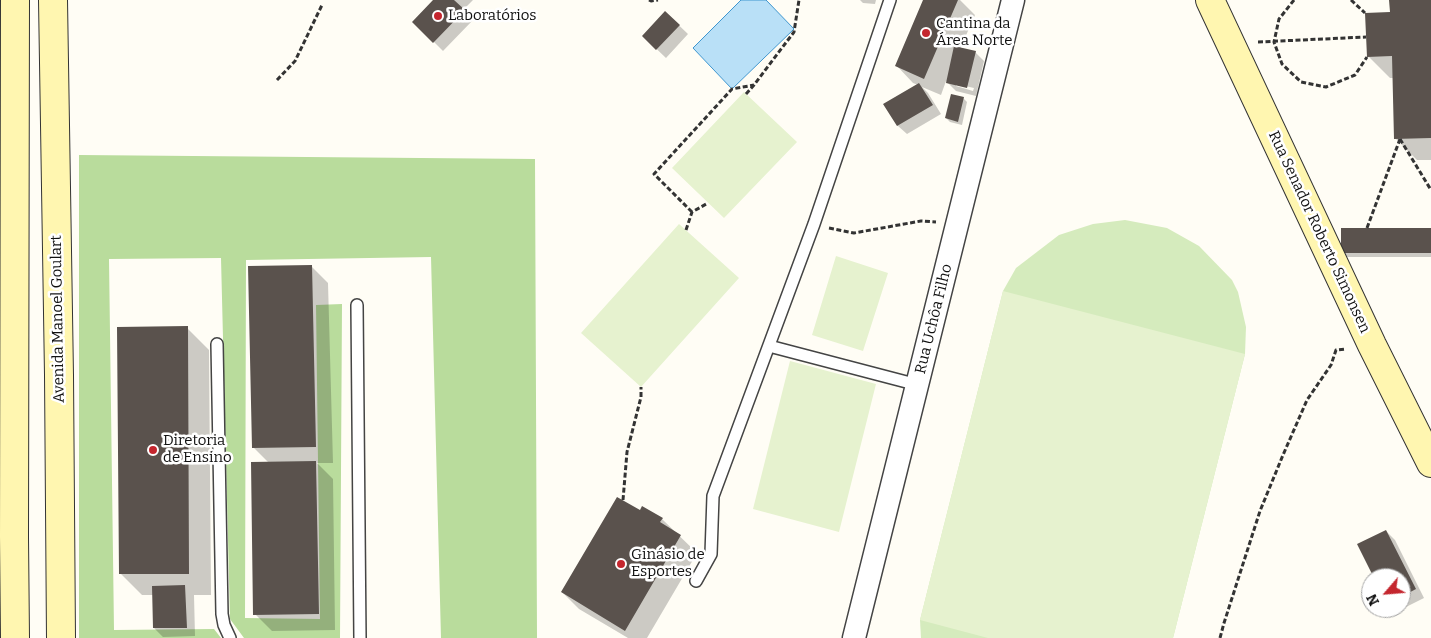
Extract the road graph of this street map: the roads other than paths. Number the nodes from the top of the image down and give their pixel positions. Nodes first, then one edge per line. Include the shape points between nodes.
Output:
1 (15, 0) edge
2 (53, 0) edge
3 (890, 0) edge
4 (1013, 0) edge
5 (1210, 0) edge
6 (358, 304) dead end
7 (217, 344) dead end
8 (769, 346) junction
9 (918, 385) junction
10 (1431, 463) edge
11 (696, 581) dead end
12 (15, 638) edge
13 (61, 638) edge
14 (230, 638) edge
15 (360, 638) edge
16 (854, 638) edge

1 - 12 main road
2 - 13 main road, Avenida Manoel Goulart
3 - 8 lane
4 - 9 street, Rua Uchôa Filho
5 - 10 main road, Rua Senador Roberto Simonsen
6 - 15 lane
7 - 14 lane via 222,614
8 - 9 lane
8 - 11 lane via 713,496 710,554
9 - 16 street, Rua Uchôa Filho

